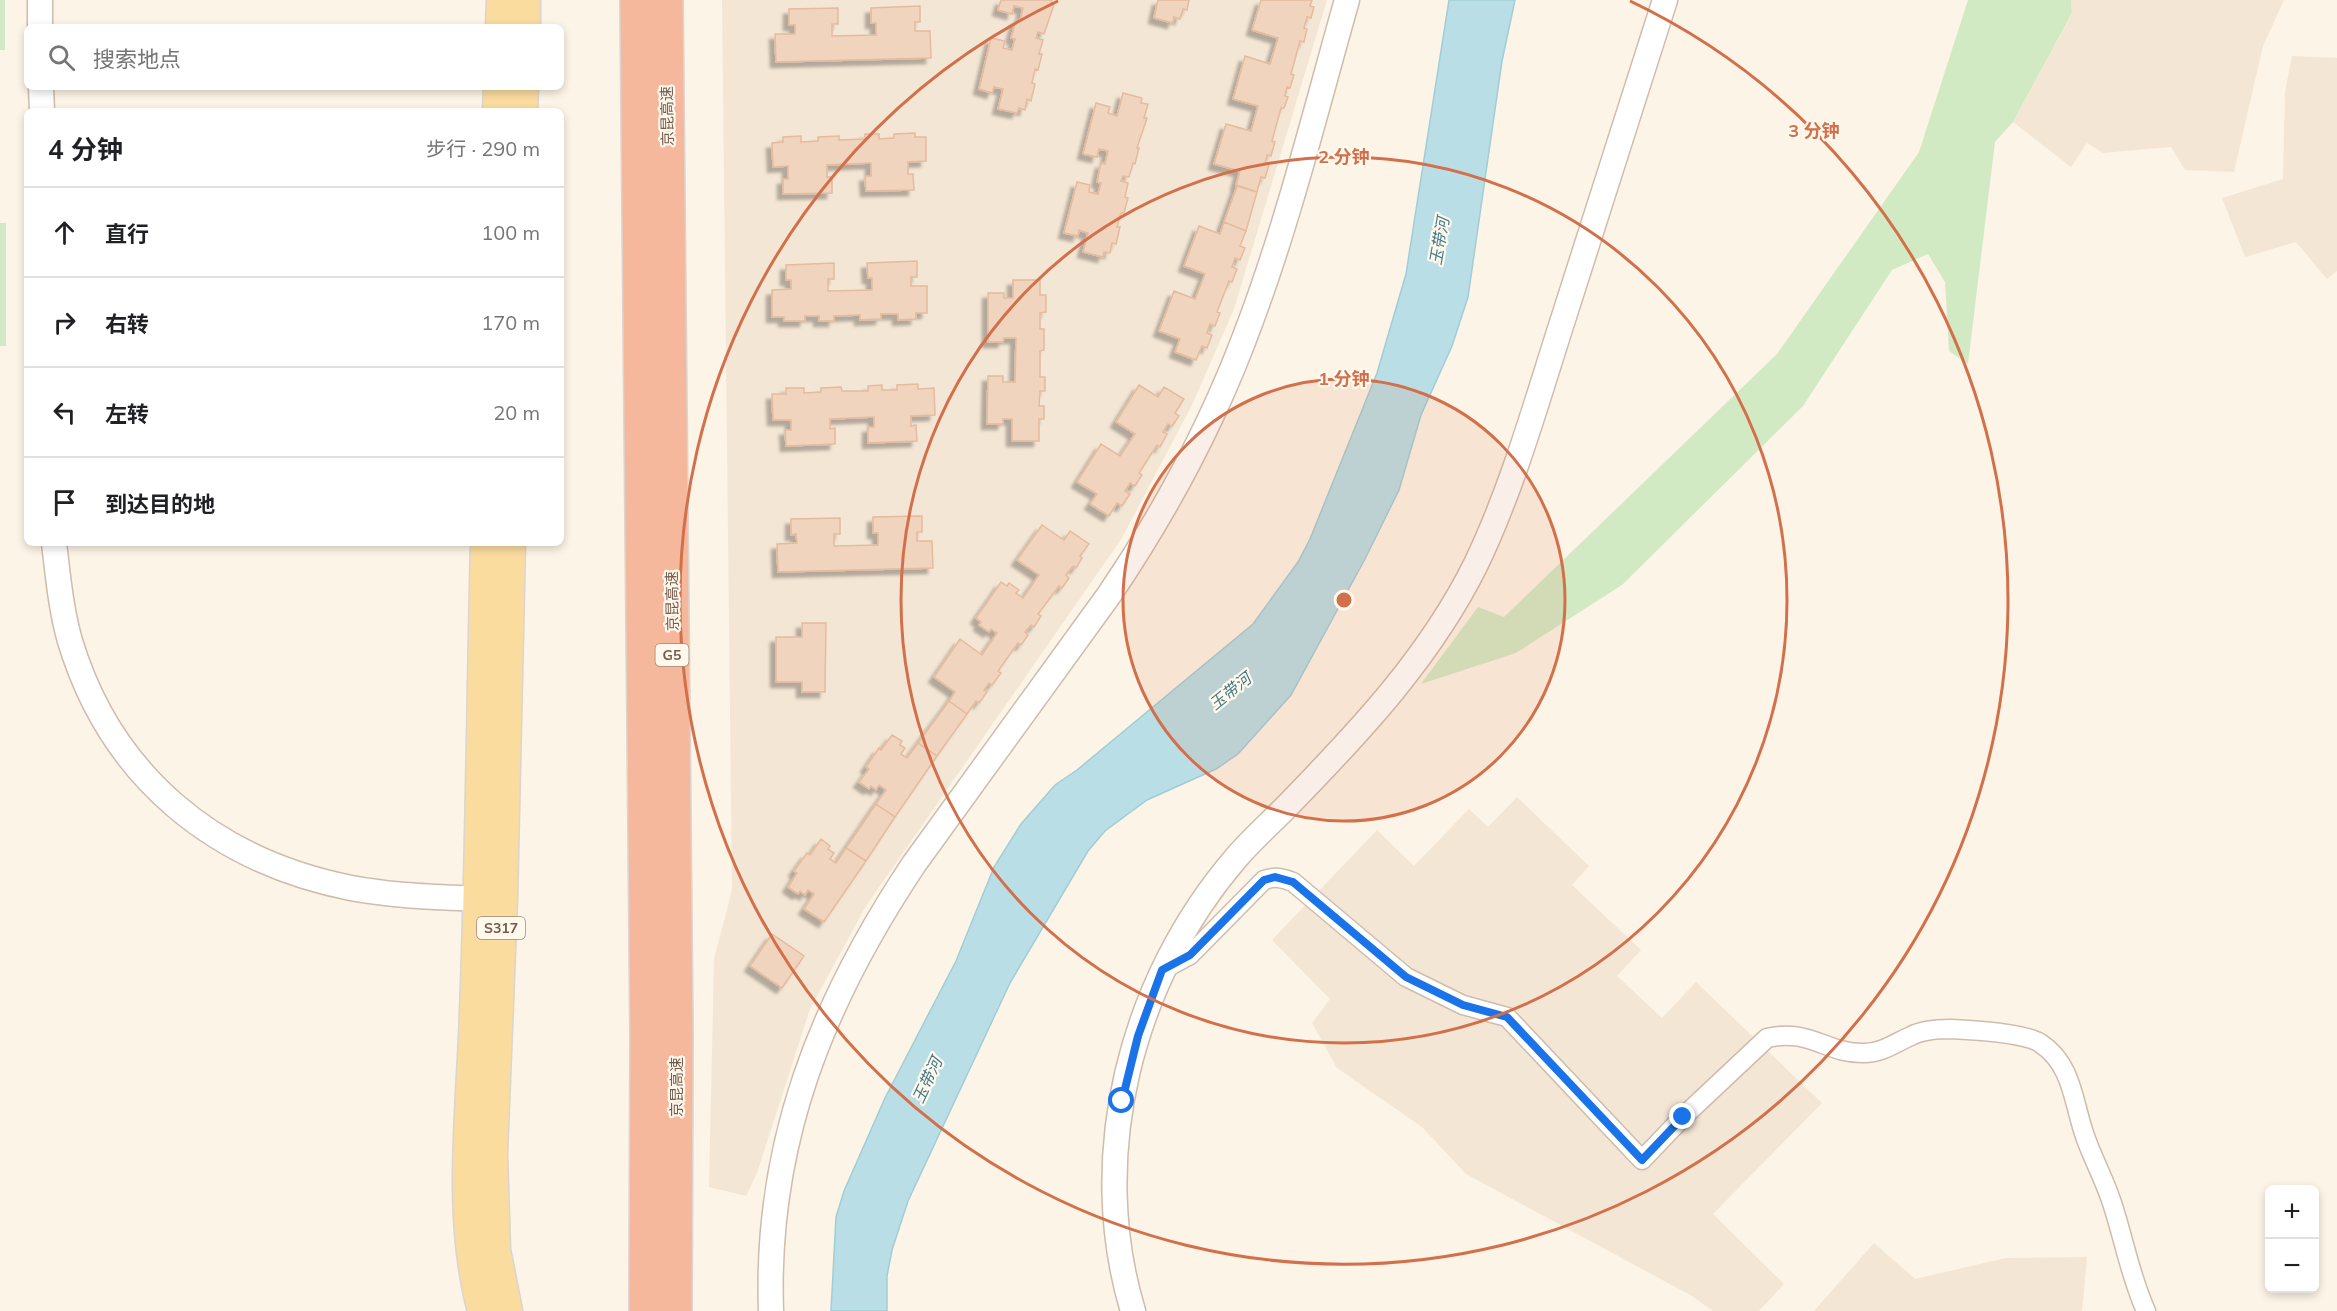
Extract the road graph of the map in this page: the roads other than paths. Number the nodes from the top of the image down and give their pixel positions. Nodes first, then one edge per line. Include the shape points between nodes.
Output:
1 (40, 0) edge
2 (502, 0) edge
3 (525, 0) edge
4 (637, 0) edge
5 (666, 0) edge
6 (1347, 0) edge
7 (1665, 0) edge
8 (40, 24) edge
9 (501, 24) edge
10 (525, 24) edge
11 (41, 90) edge
12 (499, 90) edge
13 (523, 90) edge
14 (42, 108) edge
15 (498, 108) edge
16 (522, 108) edge
17 (54, 546) edge
18 (486, 546) edge
19 (510, 546) edge
20 (490, 899) junction
21 (1162, 970) junction
22 (483, 1311) edge
23 (507, 1311) edge
24 (646, 1311) edge
25 (675, 1311) edge
26 (771, 1311) edge
27 (1133, 1311) edge
28 (2146, 1311) edge

1 - 8 street
2 - 9 main road
3 - 10 main road
4 - 24 highway, 京昆高速 / G5
5 - 25 highway, 京昆高速 / G5 via 676,1012
6 - 26 street via 1253,316 1181,476 1109,595 891,899 866,940 815,1049 803,1081 775,1198
7 - 21 street via 1510,479 1457,601 1380,707 1237,857 1200,906
11 - 14 street
12 - 15 main road
13 - 16 main road
17 - 20 street via 70,640 88,687 123,749 179,810 237,850 327,883 374,892
18 - 20 main road, S317
19 - 20 main road, S317
20 - 22 main road, S317 via 468,1154 472,1253
20 - 23 main road, S317 via 492,1211
21 - 27 street via 1128,1069 1114,1168 1118,1251
21 - 28 street via 1190,955 1264,880 1283,878 1293,882 1406,977 1463,1005 1507,1017 1642,1160 1767,1038 1801,1036 1863,1053 1880,1051 1912,1035 1934,1030 2030,1038 2043,1045 2069,1076 2085,1137 2112,1202

